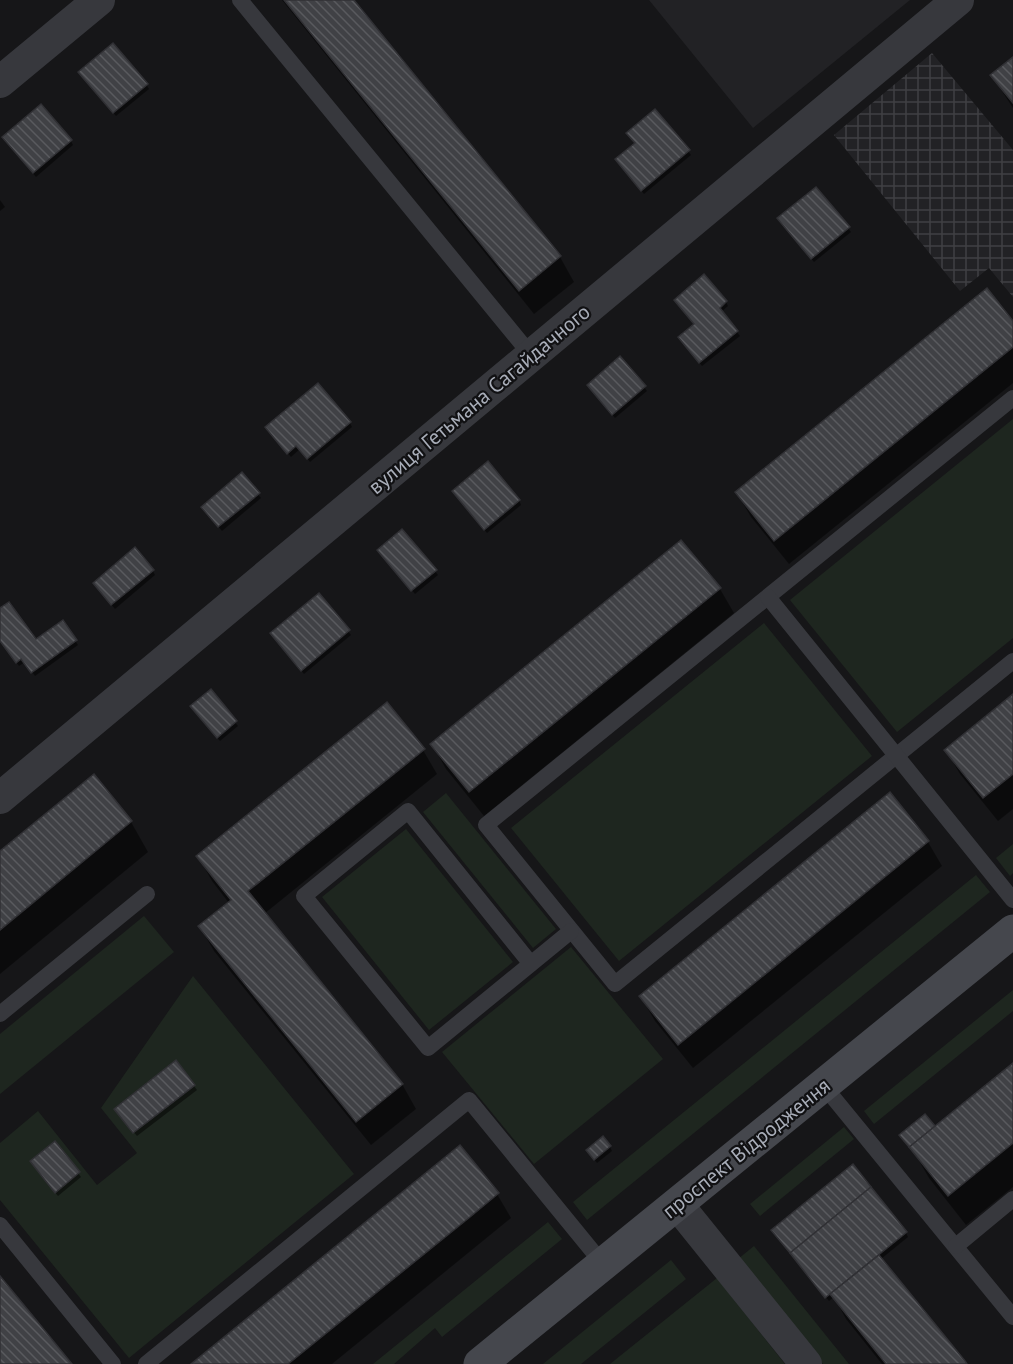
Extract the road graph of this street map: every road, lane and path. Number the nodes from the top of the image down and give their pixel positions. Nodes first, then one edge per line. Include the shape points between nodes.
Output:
1 (99, 0) edge
2 (240, 0) edge
3 (958, 0) edge
4 (0, 82) edge
5 (531, 355) junction
6 (1013, 398) edge
7 (768, 597) junction
8 (1013, 661) edge
9 (896, 756) junction
10 (0, 798) edge
11 (147, 894) dead end
12 (1013, 900) edge
13 (571, 931) junction
14 (1013, 931) edge
15 (531, 964) junction
16 (0, 1014) edge
17 (823, 1085) junction
18 (1013, 1199) edge
19 (677, 1204) junction
20 (0, 1225) edge
21 (956, 1246) junction
22 (603, 1264) junction
23 (1013, 1317) edge
24 (113, 1364) edge
25 (146, 1364) edge
26 (480, 1364) edge
27 (806, 1364) edge

1 - 4 street
2 - 5 lane
3 - 5 street, вулиця Гетьмана Сагайдачного
5 - 10 street, вулиця Гетьмана Сагайдачного
6 - 7 lane
7 - 9 lane
7 - 13 lane via 486,825
8 - 9 lane
9 - 12 lane
9 - 13 lane via 615,984
11 - 16 lane
13 - 15 lane
14 - 17 main road, проспект Відродження
15 - 15 lane via 428,1048 304,896 408,812
17 - 19 main road, проспект Відродження
17 - 21 lane
18 - 21 lane
19 - 22 main road, проспект Відродження
19 - 27 street
20 - 24 lane
21 - 23 lane
22 - 25 lane via 469,1100
22 - 26 main road, проспект Відродження

